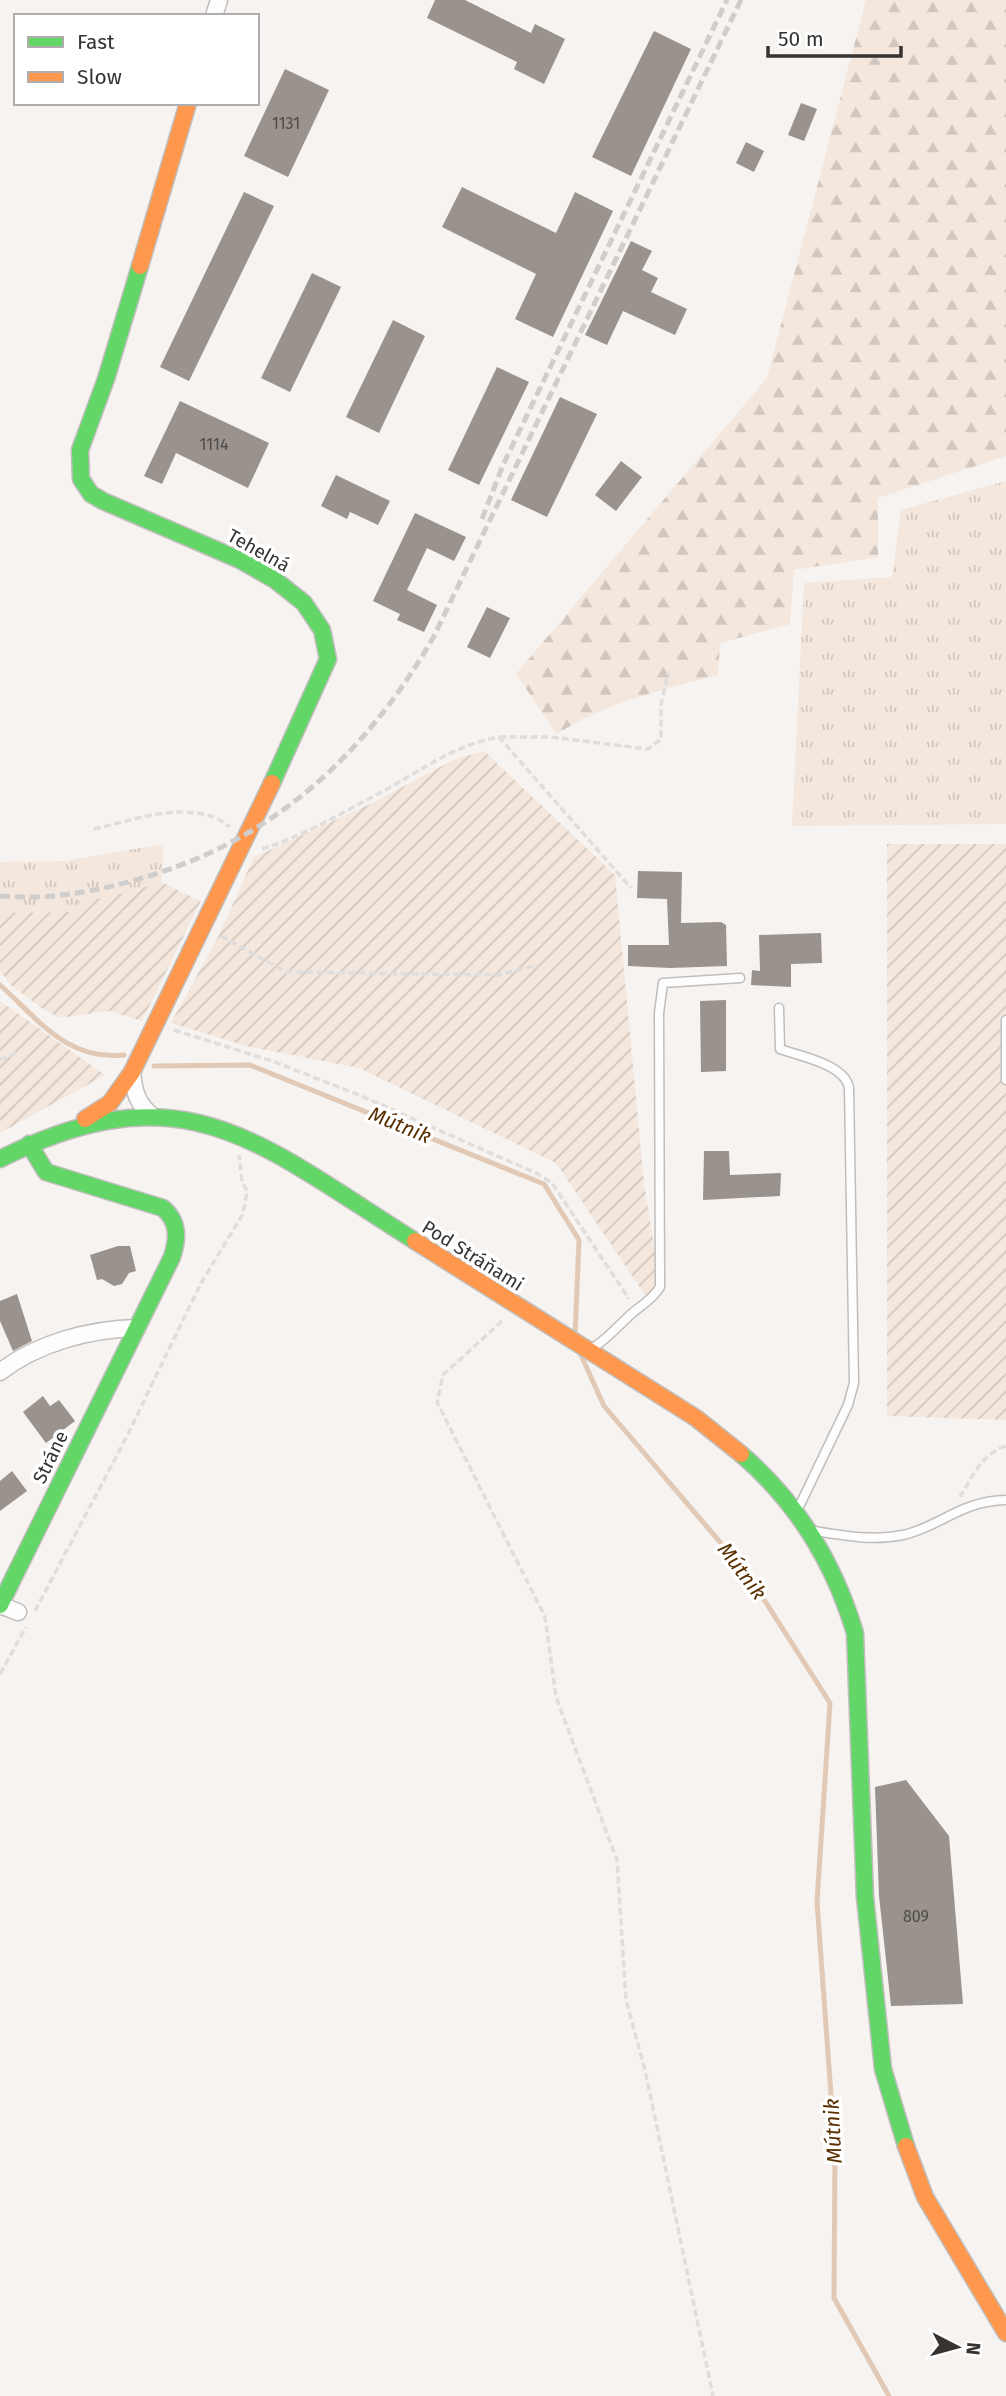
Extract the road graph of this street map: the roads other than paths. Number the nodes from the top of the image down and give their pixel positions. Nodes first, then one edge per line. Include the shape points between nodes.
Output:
1 (187, 105) edge
2 (740, 978) dead end
3 (779, 1008) dead end
4 (1006, 1020) edge
5 (132, 1072) junction
6 (1006, 1080) edge
7 (152, 1116) junction
8 (80, 1122) junction
9 (29, 1144) junction
10 (0, 1160) edge
11 (137, 1328) junction
12 (583, 1347) junction
13 (0, 1372) edge
14 (1006, 1500) edge
15 (796, 1514) junction
16 (809, 1530) junction
17 (0, 1605) edge
18 (18, 1612) dead end
19 (1006, 2333) edge

1 - 5 street, Tehelná via 78,466 84,485 97,498 228,555 277,582 310,609 325,634 328,659
2 - 12 lane via 663,983 659,1013 661,1277 654,1297 607,1340
3 - 15 lane via 780,1049 837,1070 849,1088 854,1383
4 - 6 lane
5 - 7 street via 137,1098
5 - 8 street, Tehelná via 110,1103
7 - 8 street, Pod Stráňami
7 - 12 street, Pod Stráňami via 211,1125 279,1154 370,1216
8 - 9 street, Pod Stráňami
9 - 10 street, Pod Stráňami
9 - 11 street, Stráne via 46,1172 148,1201 170,1213 178,1233 176,1248
11 - 13 street via 107,1329 68,1339
11 - 17 street, Stráne
12 - 15 street, Pod Stráňami via 707,1426 750,1463
14 - 16 lane via 990,1500 905,1535 860,1539
15 - 16 street, Pod Stráňami
16 - 19 street, Pod Stráňami via 846,1598 857,1647 865,1897 883,2069 925,2197
17 - 18 street, Stráne

